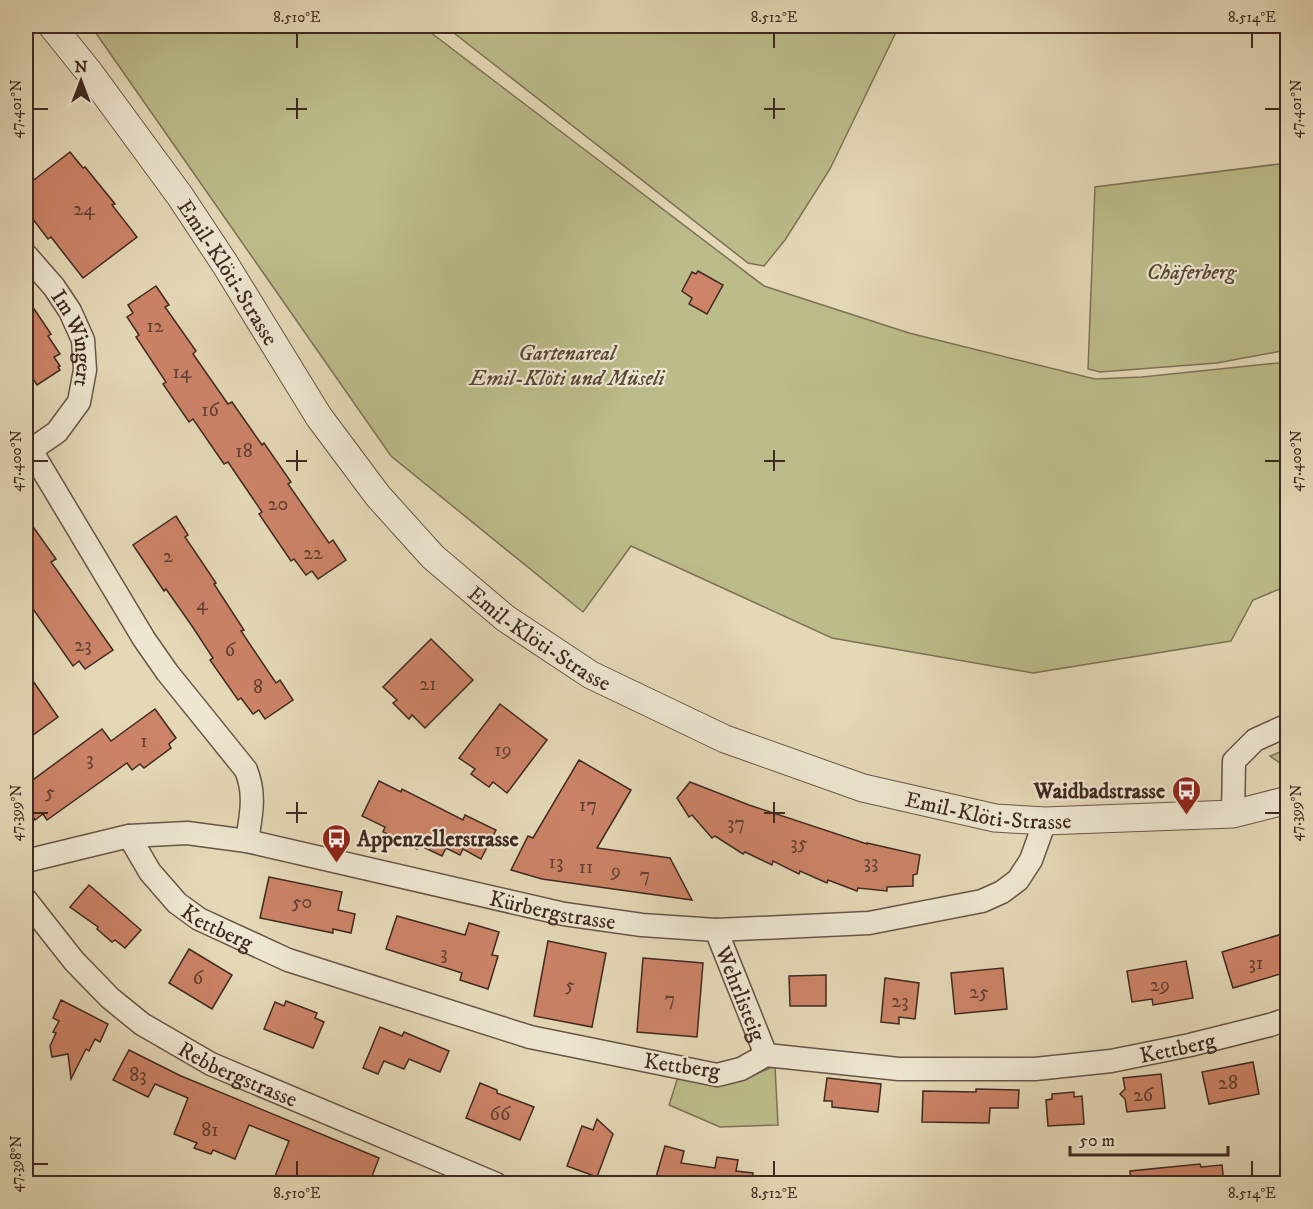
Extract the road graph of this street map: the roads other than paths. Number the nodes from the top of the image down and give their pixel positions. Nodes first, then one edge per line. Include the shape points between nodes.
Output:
1 (52, 26) edge
2 (26, 255) edge
3 (28, 446) edge
4 (1287, 725) edge
5 (1287, 800) edge
6 (1233, 814) junction
7 (1045, 821) junction
8 (129, 836) junction
9 (247, 841) junction
10 (26, 861) edge
11 (26, 900) edge
12 (716, 930) junction
13 (1287, 1019) edge
14 (766, 1055) junction
15 (496, 1184) edge

1 - 7 street, Emil-Klöti-Strasse via 180,196 319,417 378,496 433,557 505,618 591,675 725,739 863,788 995,818
2 - 3 street, Im Wingert via 70,311 83,340 86,370 79,402 57,432
3 - 9 street via 144,639 246,770 252,786
4 - 6 street via 1255,740 1234,761
5 - 6 street, Emil-Klöti-Strasse
6 - 7 street, Emil-Klöti-Strasse
7 - 12 street, Kürbergstrasse via 1031,860 1018,880 982,901 869,923
8 - 9 street, Kürbergstrasse via 186,833
8 - 10 street, Kürbergstrasse
8 - 14 street, Kettberg via 150,872 177,903 199,919 288,960 530,1037 690,1070 717,1075 741,1069
9 - 12 street, Kürbergstrasse via 564,914 642,926
11 - 15 street, Rebbergstrasse via 74,961 142,1024 211,1064
12 - 14 street, Wehrlisteig
13 - 14 street, Kettberg via 1190,1045 1035,1069 899,1069

